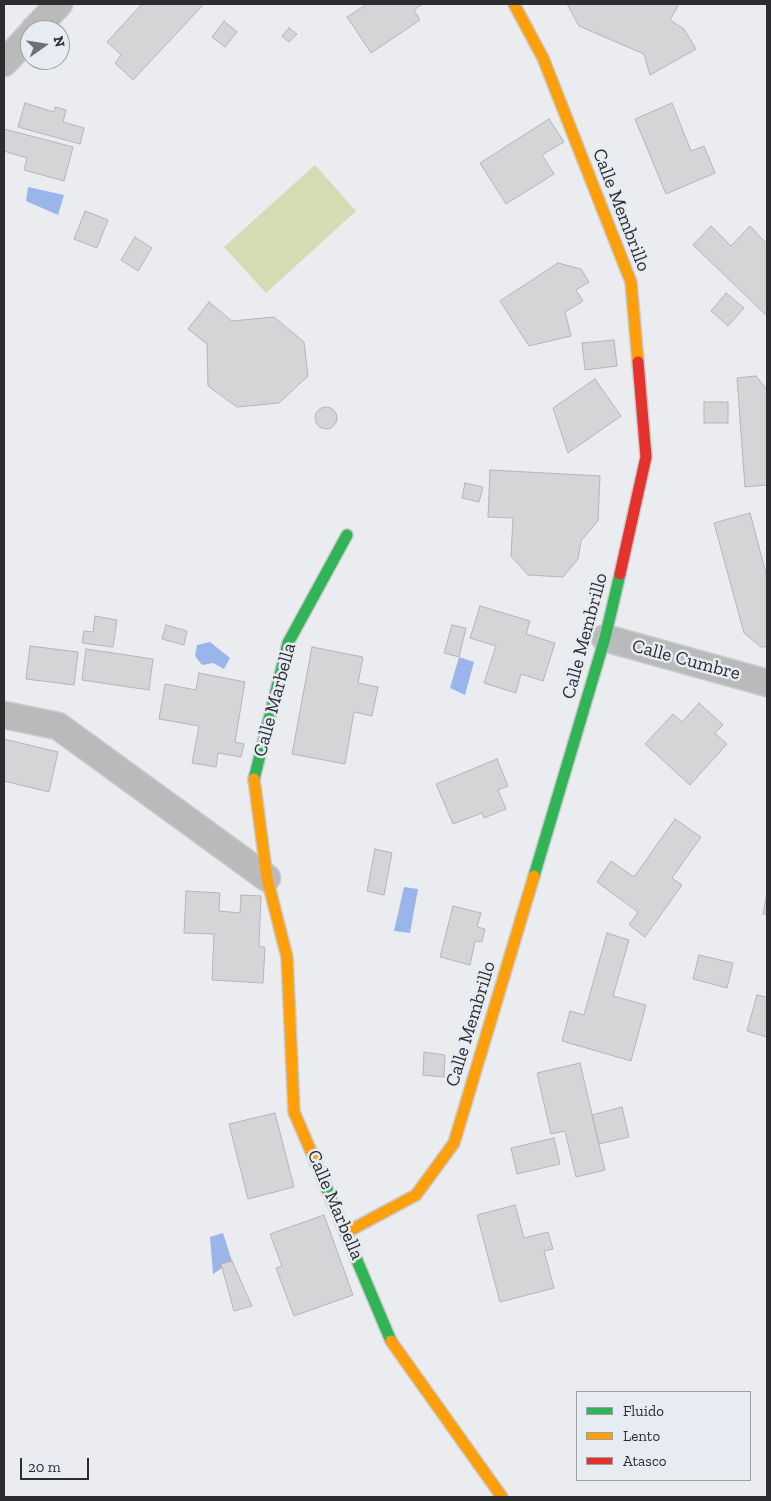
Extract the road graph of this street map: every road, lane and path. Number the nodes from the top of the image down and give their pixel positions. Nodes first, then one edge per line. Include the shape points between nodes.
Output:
1 (59, 4) edge
2 (514, 4) edge
3 (44, 20) edge
4 (20, 46) edge
5 (4, 63) edge
6 (347, 535) dead end
7 (604, 638) junction
8 (767, 683) edge
9 (4, 715) edge
10 (267, 878) junction
11 (347, 1232) junction
12 (502, 1497) edge

1 - 3 street
2 - 7 street, Calle Membrillo via 544,58 631,282 646,457
4 - 5 street
6 - 10 street, Calle Marbella via 288,643 254,779
7 - 8 street, Calle Cumbre
7 - 11 street, Calle Membrillo via 454,1143 416,1195
9 - 10 street via 58,726
10 - 11 street, Calle Marbella via 287,957 294,1112
11 - 12 street, Calle Marbella via 393,1345

